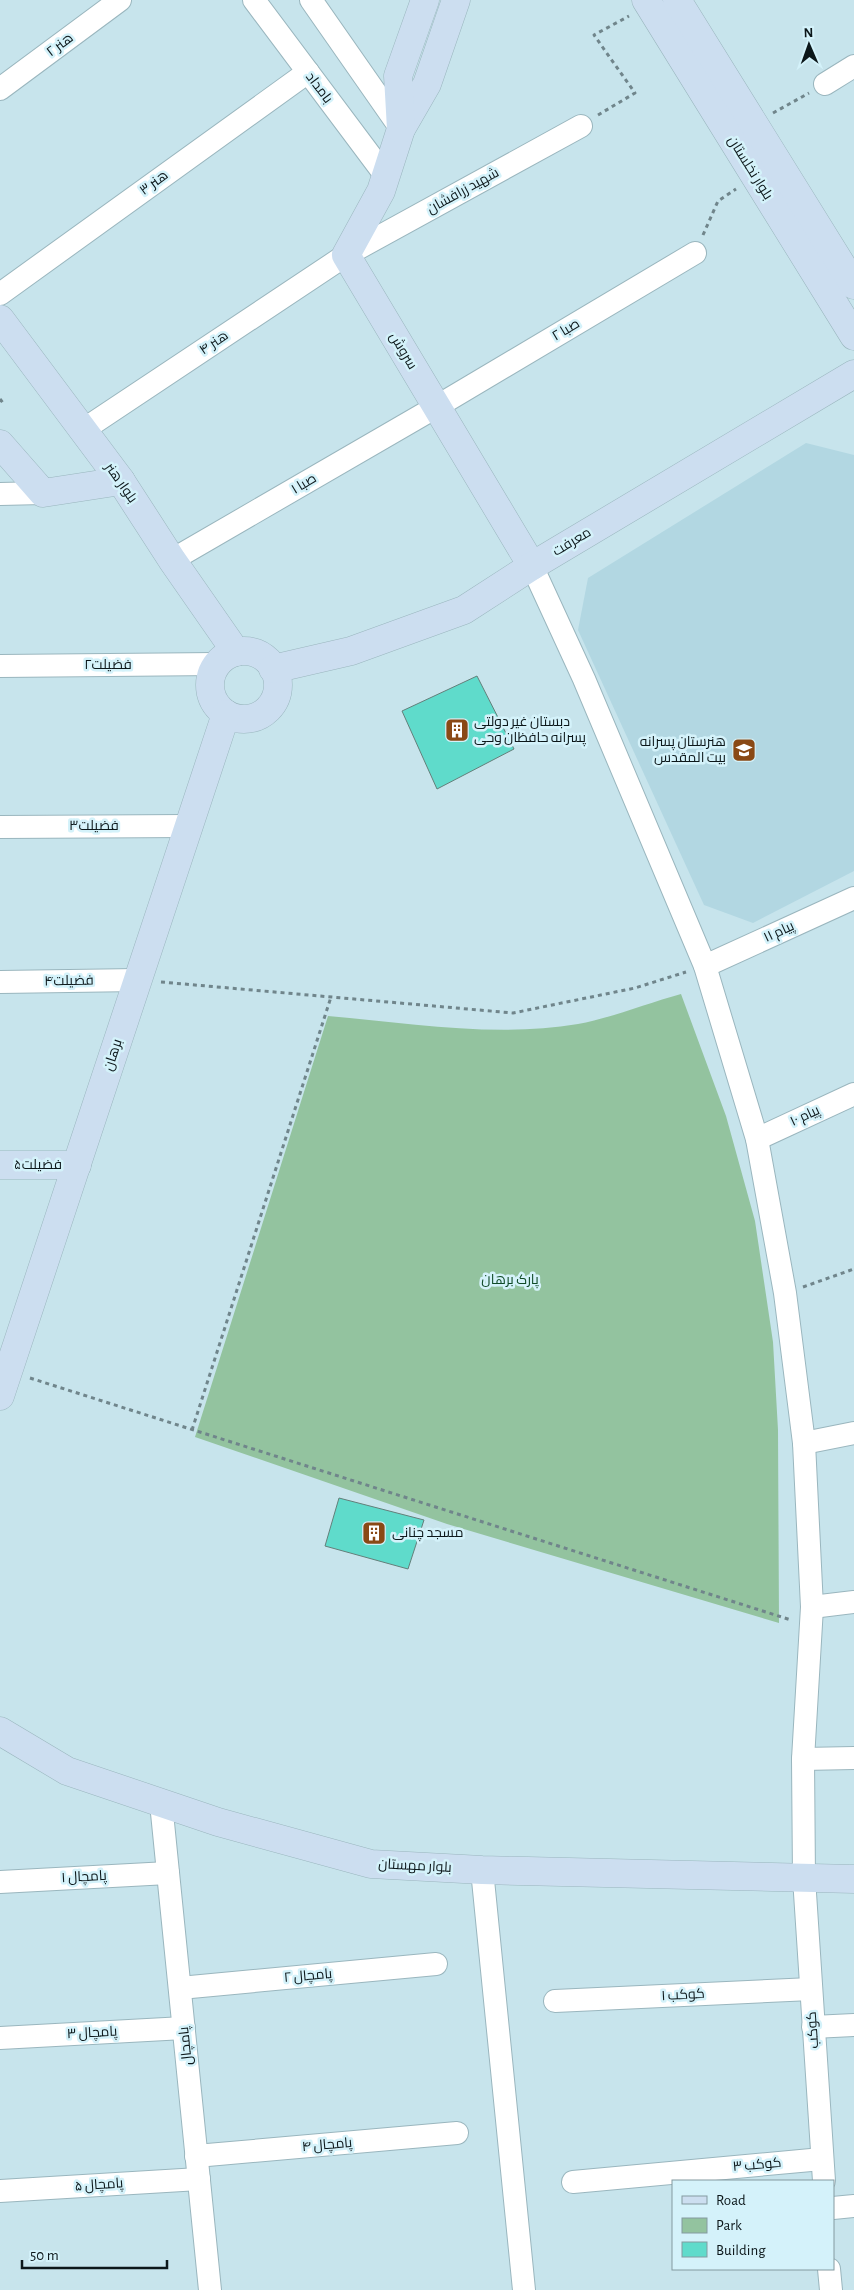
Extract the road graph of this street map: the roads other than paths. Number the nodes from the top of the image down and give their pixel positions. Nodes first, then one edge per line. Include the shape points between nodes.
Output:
1 (120, 0) edge
2 (254, 0) edge
3 (311, 0) edge
4 (425, 0) edge
5 (456, 0) edge
6 (677, 0) edge
7 (647, 3) edge
8 (854, 66) edge
9 (308, 72) junction
10 (825, 84) road end
11 (0, 89) edge
12 (581, 126) road end
13 (401, 128) junction
14 (385, 175) junction
15 (695, 253) road end
16 (346, 255) junction
17 (854, 285) edge
18 (0, 294) edge
19 (0, 319) edge
20 (854, 336) edge
21 (854, 374) edge
22 (436, 407) junction
23 (83, 430) junction
24 (0, 444) edge
25 (121, 481) junction
26 (43, 493) junction
27 (0, 494) edge
28 (172, 560) junction
29 (532, 566) junction
30 (226, 658) junction
31 (0, 666) edge
32 (273, 670) junction
33 (226, 714) junction
34 (189, 826) junction
35 (0, 827) edge
36 (854, 898) edge
37 (704, 966) junction
38 (138, 980) junction
39 (0, 982) edge
40 (854, 1094) edge
41 (757, 1139) junction
42 (0, 1165) edge
43 (77, 1165) junction
44 (3, 1379) edge
45 (854, 1433) edge
46 (804, 1443) junction
47 (854, 1602) edge
48 (811, 1617) junction
49 (0, 1731) edge
50 (854, 1758) edge
51 (802, 1759) junction
52 (161, 1803) junction
53 (482, 1870) junction
54 (168, 1873) junction
55 (804, 1878) junction
56 (854, 1879) edge
57 (0, 1882) edge
58 (436, 1964) dead end
59 (180, 1988) junction
60 (811, 1989) junction
61 (555, 2001) dead end
62 (854, 2024) edge
63 (813, 2027) junction
64 (184, 2028) junction
65 (0, 2038) edge
66 (457, 2133) dead end
67 (196, 2156) junction
68 (822, 2159) junction
69 (199, 2179) junction
70 (824, 2180) edge
71 (573, 2182) dead end
72 (0, 2191) edge
73 (854, 2206) edge
74 (834, 2208) edge
75 (829, 2270) edge
76 (210, 2290) edge
77 (524, 2290) edge
78 (831, 2290) edge

1 - 11 street, هنر ۲
2 - 9 street, بامداد
3 - 13 street
4 - 13 street via 398,76
5 - 13 street via 427,84
6 - 17 street, بلوار نخلستان
7 - 20 street, بلوار نخلستان
8 - 10 street
9 - 14 street, بامداد
9 - 18 street, هنر ۳
12 - 16 street, شهید زرافشان
13 - 14 street
14 - 16 street via 381,190
15 - 22 street, صبا ۲
16 - 22 street, سروش
16 - 23 street, هنر ۴
19 - 23 street, بلوار هنر
21 - 29 street, معرفت
22 - 28 street, صبا ۱
22 - 29 street, سروش
23 - 25 street, بلوار هنر
24 - 26 street
25 - 26 street
25 - 28 street, بلوار هنر
26 - 27 street
28 - 30 street, بلوار هنر
29 - 32 street, معرفت via 464,610 351,651
29 - 37 street, کوکب via 584,679
30 - 31 street, فضیلت۲
30 - 32 street via 254,652 268,660
30 - 33 street via 212,674 211,691 217,706
32 - 33 street via 278,679 278,690 268,710 247,719
33 - 34 street, برهان
34 - 35 street, فضیلت۳
34 - 38 street, برهان
36 - 37 street, پیام ۱۱
37 - 41 street, کوکب
38 - 39 street, فضیلت۴
38 - 43 street, برهان
40 - 41 street, پیام ۱۰
41 - 46 street, کوکب via 785,1294
42 - 43 street, فضیلت۵
43 - 44 street, برهان
45 - 46 street
46 - 48 street, کوکب
47 - 48 street
48 - 51 street, کوکب
49 - 52 street, بلوار مهستان via 67,1771
50 - 51 street
51 - 55 street, کوکب
52 - 53 street, بلوار مهستان via 371,1864
52 - 54 street, پامچال
53 - 55 street, بلوار مهستان
53 - 77 street
54 - 57 street, پامچال ۱
54 - 59 street, پامچال
55 - 56 street, بلوار مهستان
55 - 60 street, کوکب
58 - 59 street, پامچال ۲
59 - 64 street, پامچال
60 - 61 street, کوکب ۱
60 - 63 street, کوکب
62 - 63 street
63 - 68 street, کوکب
64 - 65 street, پامچال ۳
64 - 67 street, پامچال
66 - 67 street, پامچال ۴
67 - 69 street, پامچال
68 - 70 street, کوکب
68 - 71 street, کوکب ۳
69 - 72 street, پامچال ۵
69 - 76 street, پامچال
73 - 74 street
75 - 78 street

